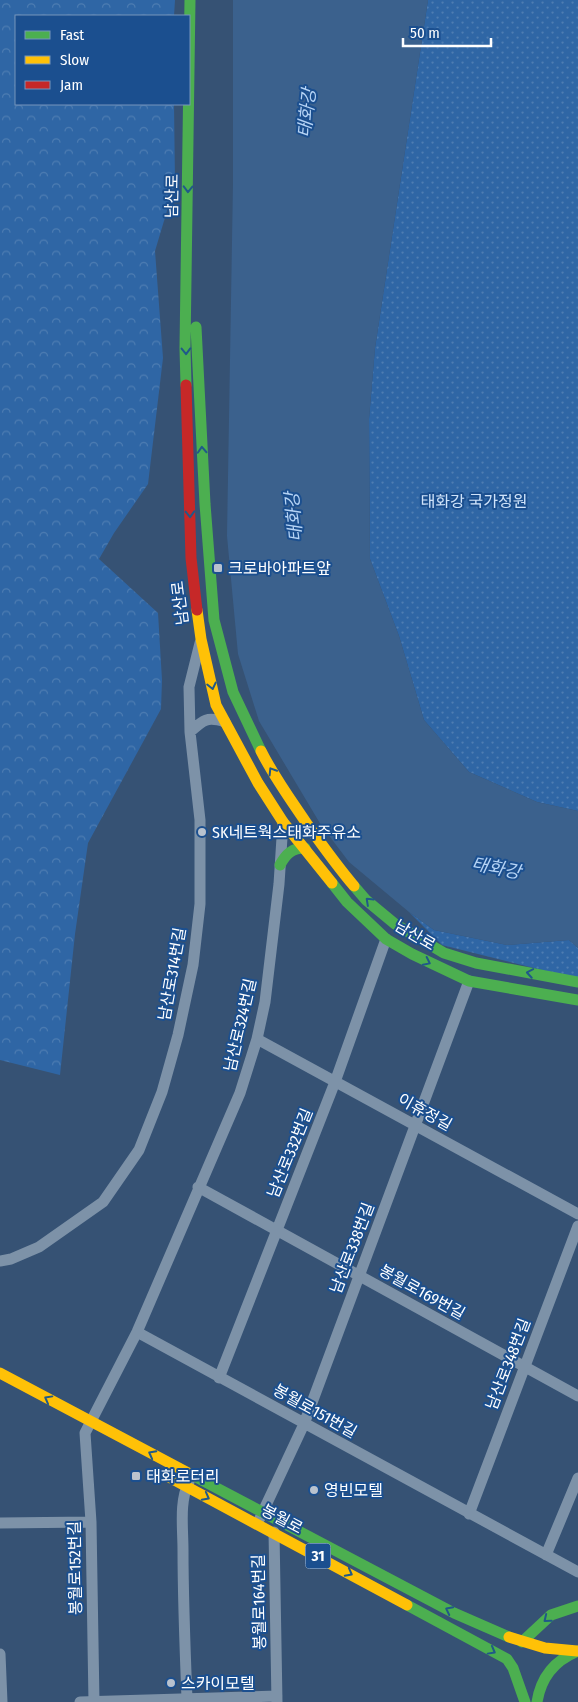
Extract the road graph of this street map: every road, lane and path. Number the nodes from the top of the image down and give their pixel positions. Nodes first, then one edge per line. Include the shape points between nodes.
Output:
1 (190, 0) edge
2 (197, 0) edge
3 (190, 15) edge
4 (189, 105) edge
5 (214, 620) junction
6 (201, 639) junction
7 (225, 722) junction
8 (190, 732) junction
9 (283, 822) junction
10 (305, 848) junction
11 (280, 865) junction
12 (386, 939) junction
13 (469, 980) junction
14 (578, 982) edge
15 (578, 1000) edge
16 (257, 1039) junction
17 (336, 1082) junction
18 (416, 1126) junction
19 (196, 1192) junction
20 (578, 1214) edge
21 (578, 1226) edge
22 (277, 1230) junction
23 (0, 1261) edge
24 (359, 1276) junction
25 (137, 1332) junction
26 (524, 1366) junction
27 (0, 1373) edge
28 (219, 1378) junction
29 (578, 1396) edge
30 (304, 1424) junction
31 (87, 1430) junction
32 (153, 1469) dead end
33 (193, 1476) junction
34 (578, 1478) edge
35 (187, 1487) junction
36 (263, 1512) junction
37 (469, 1514) junction
38 (91, 1522) junction
39 (0, 1523) edge
40 (257, 1524) junction
41 (274, 1532) junction
42 (546, 1555) junction
43 (578, 1572) edge
44 (578, 1606) edge
45 (522, 1642) junction
46 (578, 1651) edge
47 (0, 1654) edge
48 (542, 1683) junction
49 (187, 1699) junction
50 (277, 1699) edge
51 (2, 1702) edge
52 (80, 1702) edge
53 (94, 1702) edge
54 (527, 1702) edge
55 (537, 1702) edge

1 -> 3 main road, 남산로
5 -> 2 main road, 남산로 via 196,321
4 -> 6 main road, 남산로 via 186,348 192,558
5 - 6 street, 남산로314번길
14 -> 5 main road, 남산로 via 476,963 444,953 394,924 366,900 338,868 268,765 233,692
6 -> 7 main road, 남산로 via 216,705
6 - 8 street, 남산로314번길 via 189,687
7 - 8 street via 206,719
7 - 9 main road, 남산로
8 - 23 street, 남산로314번길 via 200,820 200,904 193,965 162,1092 139,1150 103,1202 39,1247
9 - 10 main road, 남산로
9 - 11 street, 남산로324번길
10 - 11 main road via 290,850
10 - 12 main road, 남산로 via 347,902
11 - 16 street, 남산로324번길 via 265,1002
12 -> 13 main road, 남산로
12 - 17 street, 남산로332번길
13 - 15 main road, 남산로
13 - 18 street, 남산로338번길
16 - 17 street, 이휴정길
16 - 19 street, 남산로324번길 via 240,1093
17 - 18 street, 이휴정길
17 - 22 street, 남산로332번길
18 - 20 street, 이휴정길
18 - 24 street, 남산로338번길
19 - 22 street, 봉월로169번길
19 - 25 street, 남산로324번길
21 - 26 street, 남산로348번길
22 - 24 street, 봉월로169번길
22 - 28 street, 남산로332번길
24 - 26 street, 봉월로169번길
24 - 30 street, 남산로338번길
25 - 28 street, 봉월로151번길
25 - 31 street
26 - 29 street, 봉월로169번길
26 - 37 street, 남산로348번길
31 -> 27 main road
28 - 30 street, 봉월로151번길
30 - 36 street, 남산로338번길
30 - 37 street, 봉월로151번길
33 -> 31 main road
31 - 38 street, 봉월로152번길
32 - 35 main road, 봉월로 / 31
33 - 35 street
33 - 36 main road
34 - 42 street
35 -> 40 main road, 봉월로 / 31
35 - 49 street via 183,1515
36 - 40 street, 남산로338번길
45 -> 36 main road via 454,1613
37 - 42 street, 봉월로151번길
38 - 39 street
38 - 53 street, 봉월로152번길
40 - 41 main road, 봉월로 / 31
41 - 50 street, 봉월로164번길
41 -> 54 main road, 봉월로 / 31 via 507,1659
42 - 43 street, 봉월로151번길
44 -> 45 main road via 551,1615
45 - 46 main road via 543,1649
46 - 48 main road via 557,1662
47 - 51 street
48 - 54 main road
48 - 55 main road
49 - 50 street
49 - 53 street
52 - 53 street

